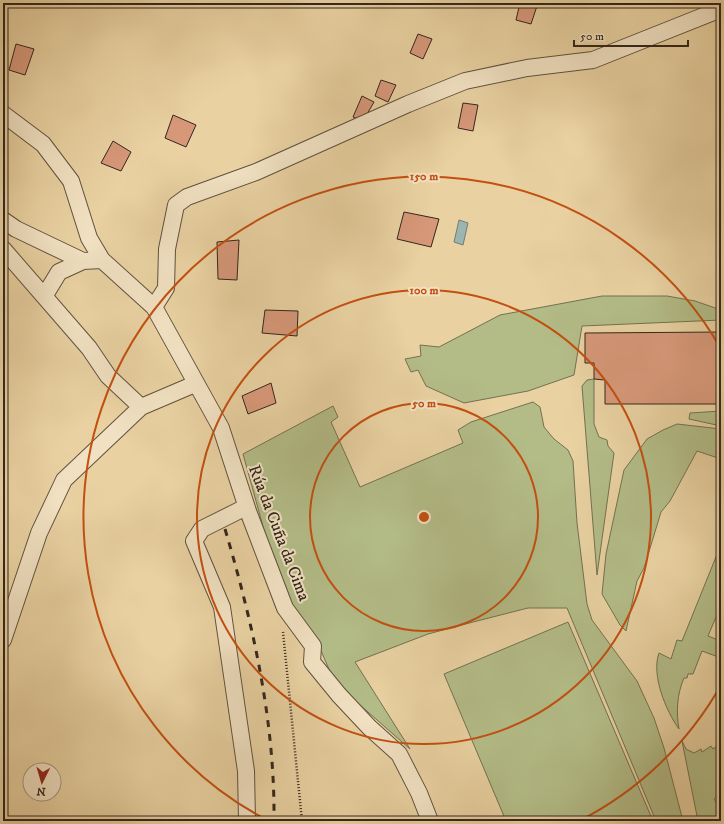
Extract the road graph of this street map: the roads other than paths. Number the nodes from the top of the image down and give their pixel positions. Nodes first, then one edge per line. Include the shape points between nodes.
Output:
1 (721, 9) edge
2 (3, 114) edge
3 (3, 220) edge
4 (3, 249) edge
5 (102, 260) junction
6 (83, 261) junction
7 (45, 296) junction
8 (154, 306) junction
9 (195, 384) junction
10 (141, 407) junction
11 (246, 507) junction
12 (3, 640) edge
13 (247, 821) edge
14 (430, 821) edge

1 - 8 street via 593,60 527,68 465,81 256,172 187,197 176,205 167,249 166,288
2 - 5 street via 43,144 71,181 89,238
3 - 6 street via 16,229
4 - 7 street
5 - 6 street
5 - 8 street
6 - 7 street via 59,272
7 - 10 street via 89,348 108,376
8 - 9 street, Rúa da Cuña da Cima
9 - 10 street
9 - 11 street, Rúa da Cuña da Cima via 221,428
10 - 12 street via 64,480 39,533
11 - 13 street via 202,529 194,541 222,607 246,771
11 - 14 street, Rúa da Cuña da Cima via 285,608 313,646 312,662 354,711 399,754

